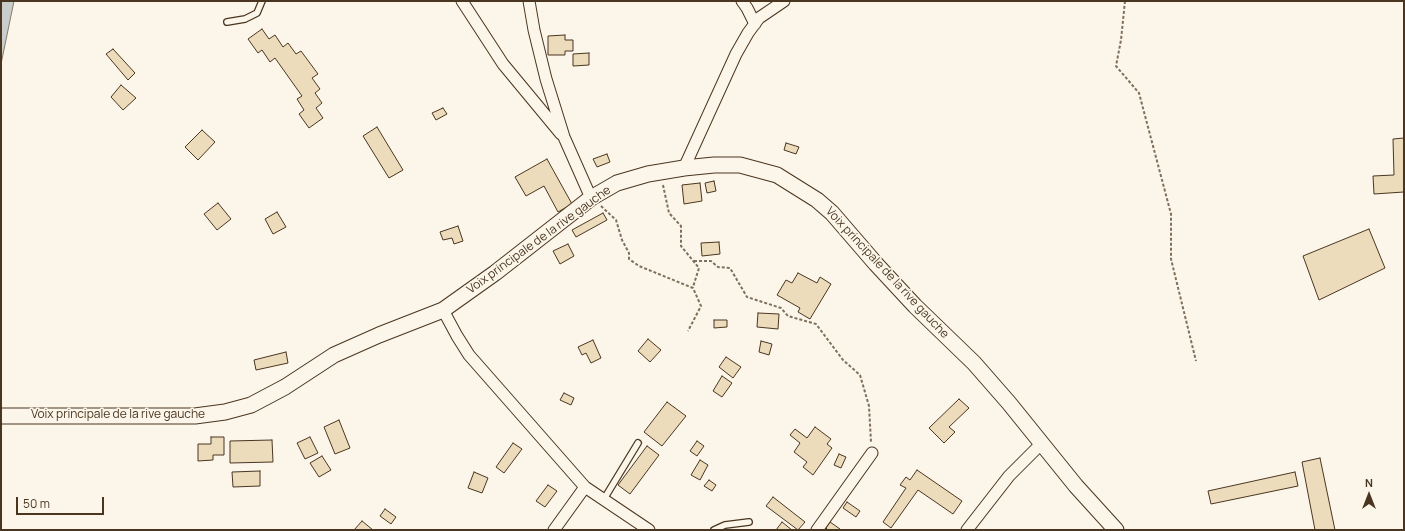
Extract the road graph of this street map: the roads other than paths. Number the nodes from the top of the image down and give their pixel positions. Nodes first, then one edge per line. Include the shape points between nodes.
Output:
1 (262, 1) edge
2 (462, 1) edge
3 (529, 1) edge
4 (742, 1) edge
5 (784, 1) edge
6 (227, 22) dead end
7 (755, 24) junction
8 (564, 137) junction
9 (684, 168) junction
10 (592, 198) junction
11 (443, 310) junction
12 (1, 416) edge
13 (638, 442) dead end
14 (1041, 444) junction
15 (872, 453) road end
16 (585, 487) junction
17 (604, 499) junction
18 (748, 522) dead end
19 (554, 530) edge
20 (649, 530) edge
21 (714, 530) edge
22 (817, 530) edge
23 (967, 530) edge
24 (1116, 530) edge

1 - 6 lane via 257,13 245,19
2 - 8 street via 503,64
3 - 8 street via 537,44
4 - 7 street
5 - 7 street via 759,18
7 - 9 street via 736,54
8 - 10 street
9 - 10 street, Voix principale de la rive gauche via 648,174 617,183
9 - 14 street, Voix principale de la rive gauche via 740,165 777,175 817,200 832,213 915,306 974,363 1009,402
10 - 11 street, Voix principale de la rive gauche
11 - 12 street, Voix principale de la rive gauche via 334,356 251,405 225,412 195,416
11 - 16 street via 469,354
13 - 17 lane
14 - 23 street via 1009,476
14 - 24 street, Voix principale de la rive gauche
15 - 22 street
16 - 17 street
16 - 19 street
17 - 20 street
18 - 21 lane via 725,525

